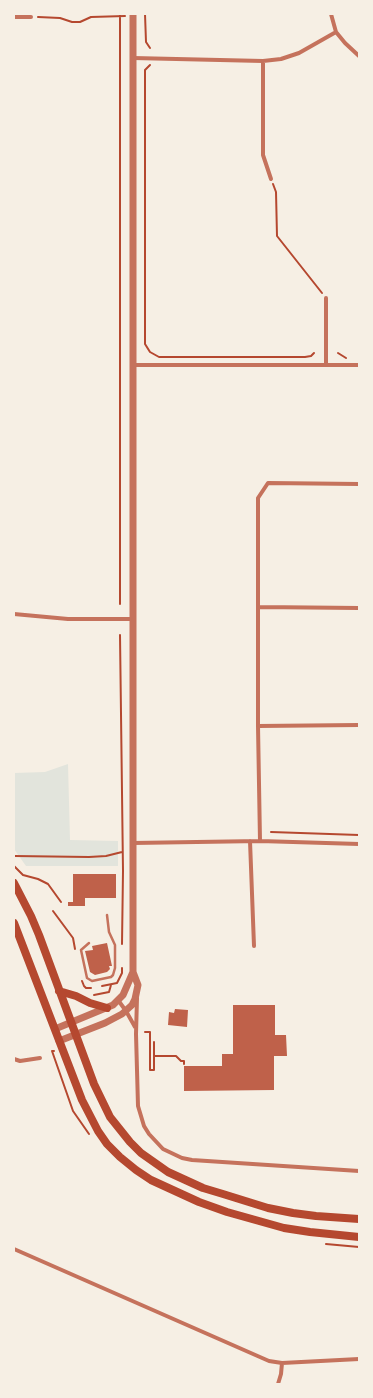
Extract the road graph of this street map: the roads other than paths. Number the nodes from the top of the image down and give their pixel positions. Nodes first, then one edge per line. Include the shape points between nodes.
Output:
1 (331, 14) edge
2 (132, 15) edge
3 (14, 17) edge
4 (31, 17) road end
5 (336, 32) junction
6 (359, 56) edge
7 (132, 58) junction
8 (263, 61) junction
9 (271, 179) road end
10 (326, 298) road end
11 (132, 365) junction
12 (326, 365) junction
13 (359, 365) edge
14 (359, 484) edge
15 (259, 607) junction
16 (359, 608) edge
17 (14, 614) edge
18 (132, 619) junction
19 (258, 726) junction
20 (359, 726) edge
21 (260, 840) junction
22 (250, 841) junction
23 (133, 844) junction
24 (359, 844) edge
25 (14, 883) edge
26 (107, 915) dead end
27 (14, 923) edge
28 (17, 936) edge
29 (89, 943) dead end
30 (254, 946) dead end
31 (133, 972) junction
32 (59, 991) junction
33 (137, 992) junction
34 (118, 1000) junction
35 (107, 1008) junction
36 (126, 1011) junction
37 (71, 1022) junction
38 (55, 1029) junction
39 (136, 1034) junction
40 (76, 1035) junction
41 (59, 1041) junction
42 (40, 1058) dead end
43 (14, 1059) edge
44 (359, 1171) edge
45 (359, 1219) edge
46 (359, 1237) edge
47 (14, 1249) edge
48 (359, 1359) edge
49 (282, 1363) junction
50 (278, 1384) edge

1 - 5 street
2 - 7 street
3 - 4 street
5 - 6 street
5 - 8 street via 299,53
7 - 8 street
7 - 11 street
8 - 9 street via 263,155
10 - 12 street
11 - 12 street
11 - 18 street
12 - 13 street
14 - 15 street via 268,483 258,498
15 - 16 street
15 - 19 street
17 - 18 street via 68,619
18 - 23 street
19 - 20 street
19 - 21 street
21 - 22 street
21 - 24 street
22 - 23 street
22 - 30 street
23 - 31 street
25 - 32 main road via 33,922
26 - 29 lane via 108,932 114,945 115,968 111,977 92,981 87,978 81,950
27 - 28 main road
28 - 38 main road
31 - 33 street via 138,985
31 - 34 street
32 - 35 main road
32 - 37 main road
33 - 36 street via 132,1005
33 - 39 street
34 - 35 street
34 - 36 street
35 - 37 street
36 - 39 street via 134,1024
36 - 40 street
37 - 38 street
37 - 40 main road
38 - 41 main road
39 - 44 street via 139,1111 144,1126 163,1149 192,1160
40 - 41 street
40 - 45 main road via 94,1084 110,1117 130,1142 155,1164 203,1188 268,1208 316,1216
41 - 46 main road via 74,1083 98,1131 112,1148 151,1180 199,1202 242,1217 297,1230
42 - 43 street via 20,1061
47 - 49 street via 269,1361
48 - 49 street
49 - 50 street

